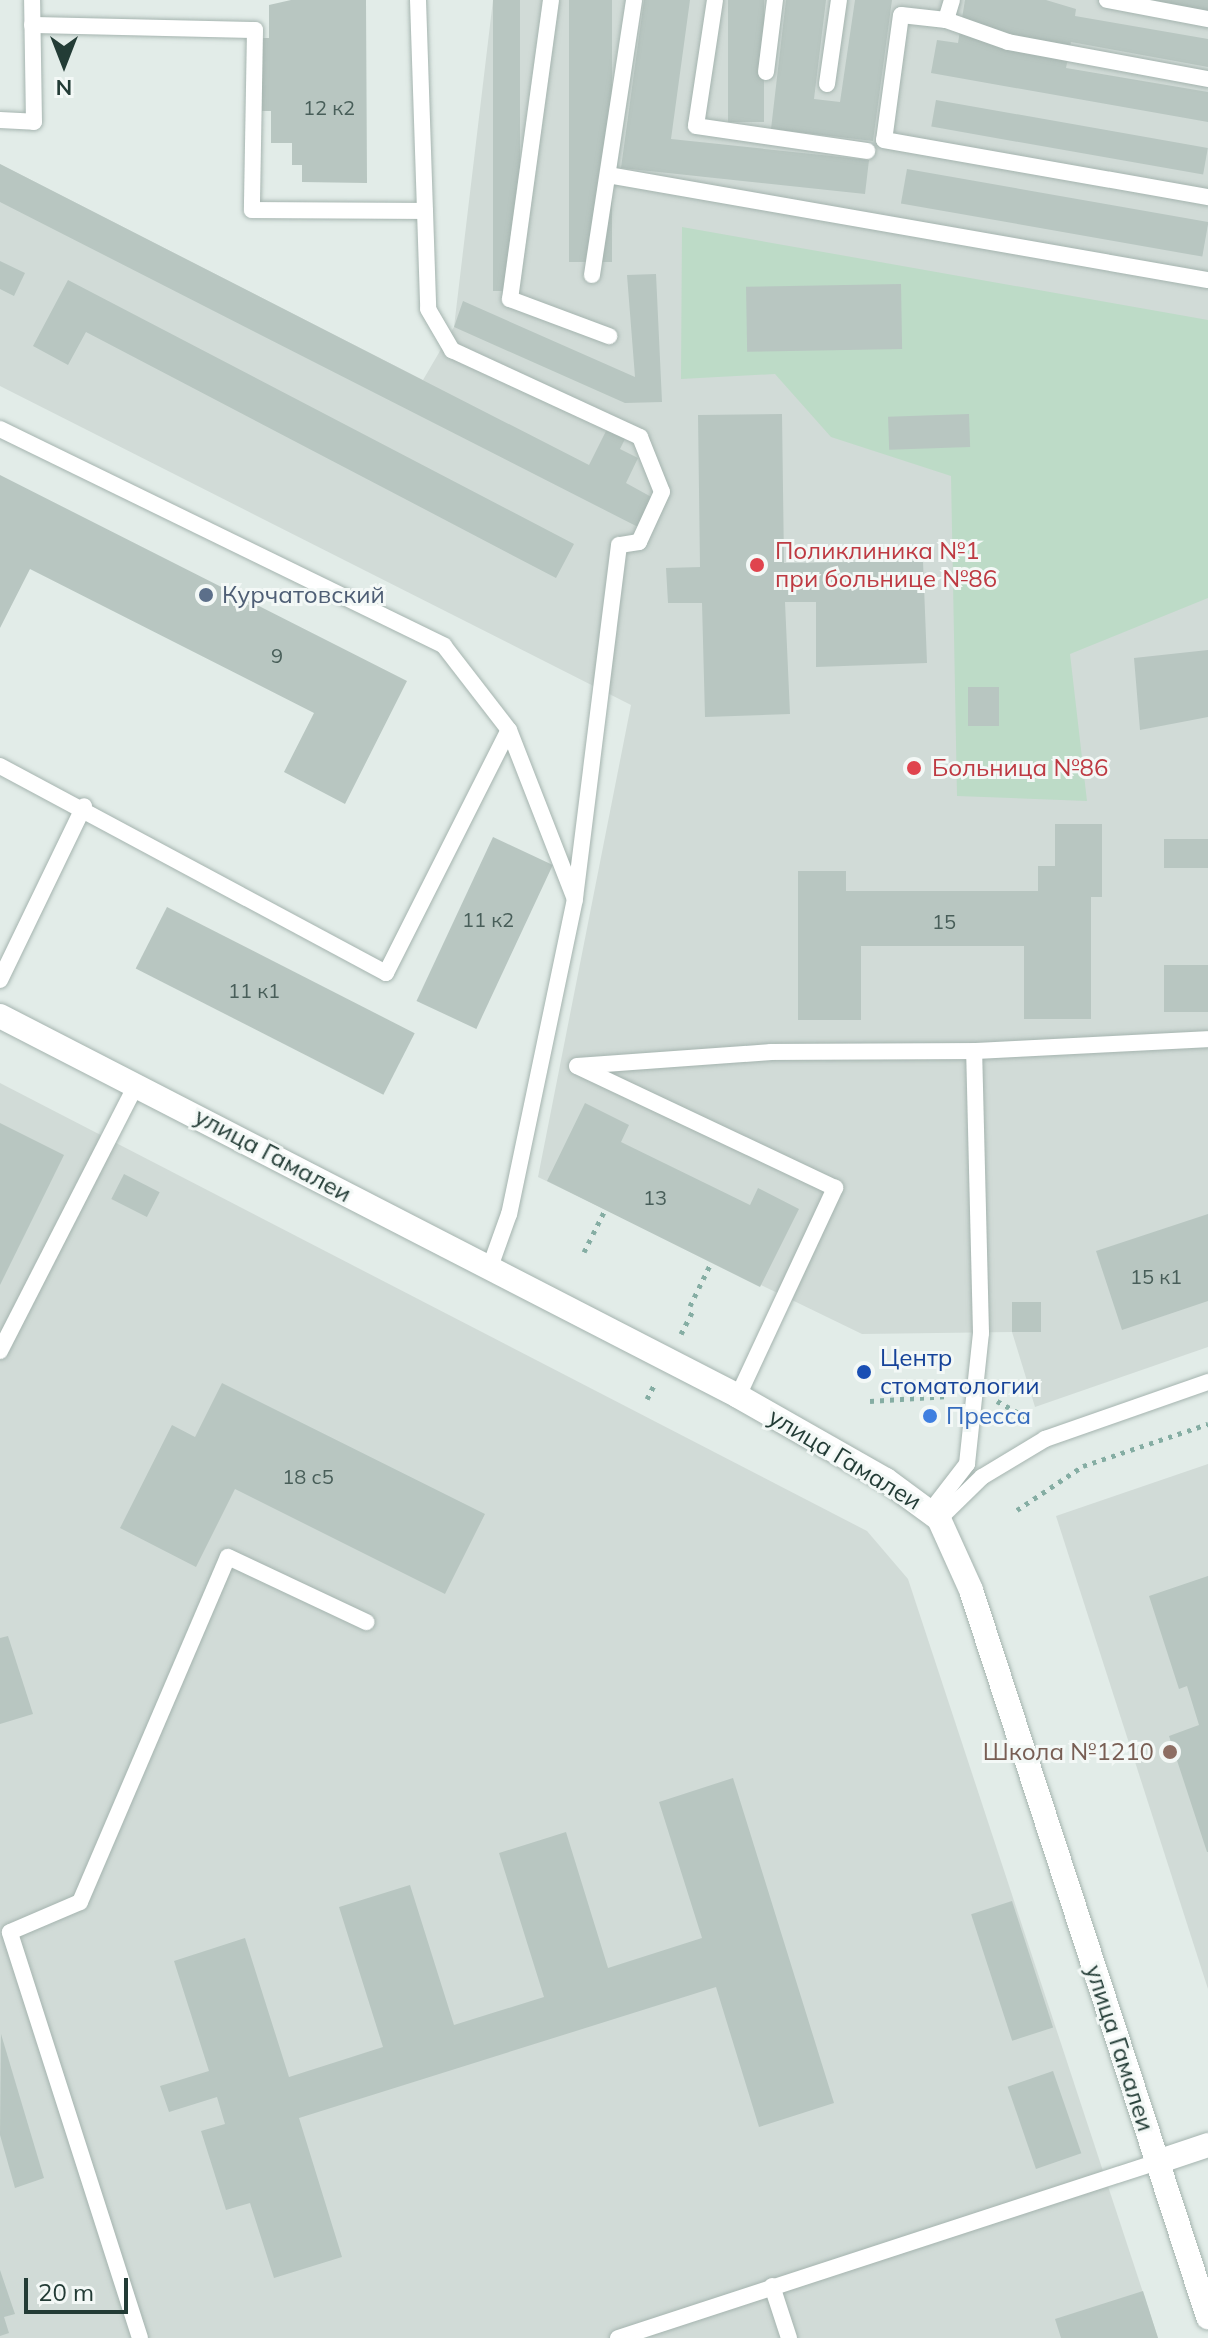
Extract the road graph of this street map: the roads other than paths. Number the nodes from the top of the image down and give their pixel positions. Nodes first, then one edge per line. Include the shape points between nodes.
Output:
1 (32, 0) edge
2 (418, 0) edge
3 (551, 0) edge
4 (634, 0) edge
5 (715, 0) edge
6 (775, 0) edge
7 (839, 0) edge
8 (952, 0) edge
9 (1107, 0) edge
10 (1208, 19) edge
11 (946, 20) junction
12 (32, 25) junction
13 (766, 72) dead end
14 (1208, 79) edge
15 (827, 84) dead end
16 (0, 120) edge
17 (867, 151) dead end
18 (608, 175) junction
19 (1208, 197) edge
20 (425, 211) junction
21 (592, 275) dead end
22 (1208, 280) edge
23 (609, 336) dead end
24 (0, 429) edge
25 (509, 730) junction
26 (0, 766) edge
27 (84, 806) junction
28 (575, 899) junction
29 (0, 980) edge
30 (0, 1016) edge
31 (1208, 1039) edge
32 (974, 1051) junction
33 (136, 1085) junction
34 (489, 1270) junction
35 (0, 1351) edge
36 (1208, 1382) edge
37 (738, 1396) junction
38 (934, 1516) junction
39 (366, 1622) dead end
40 (1208, 2145) edge
41 (1157, 2162) junction
42 (772, 2286) junction
43 (1208, 2317) edge
44 (140, 2338) edge
45 (618, 2338) edge
46 (789, 2338) edge

1 - 12 lane
2 - 20 lane
3 - 23 lane via 510,299
4 - 18 lane
5 - 17 lane via 696,126
6 - 13 lane
7 - 15 lane
8 - 11 lane
9 - 10 lane
11 - 14 lane via 1008,42
11 - 19 lane via 901,15 884,140
12 - 16 lane via 34,122
12 - 20 lane via 255,30 252,210
18 - 21 lane
18 - 22 lane
20 - 28 lane via 428,309 452,350 640,437 662,492 639,542 619,545
24 - 25 lane via 444,646
25 - 27 lane via 386,973
25 - 28 lane
26 - 27 lane
27 - 29 lane
28 - 34 lane via 509,1214
30 - 33 street, улица Гамалеи
31 - 32 lane
32 - 37 lane via 771,1052 577,1066 835,1188
32 - 38 lane via 981,1333 967,1464
33 - 34 street, улица Гамалеи
33 - 35 lane
34 - 37 street, улица Гамалеи
36 - 38 lane via 1045,1439 982,1477
37 - 38 street, улица Гамалеи
38 - 41 street, улица Гамалеи via 976,1605
39 - 44 lane via 228,1557 80,1902 10,1932
40 - 41 street
41 - 42 lane
41 - 43 street, улица Гамалеи
42 - 45 lane
42 - 46 lane

